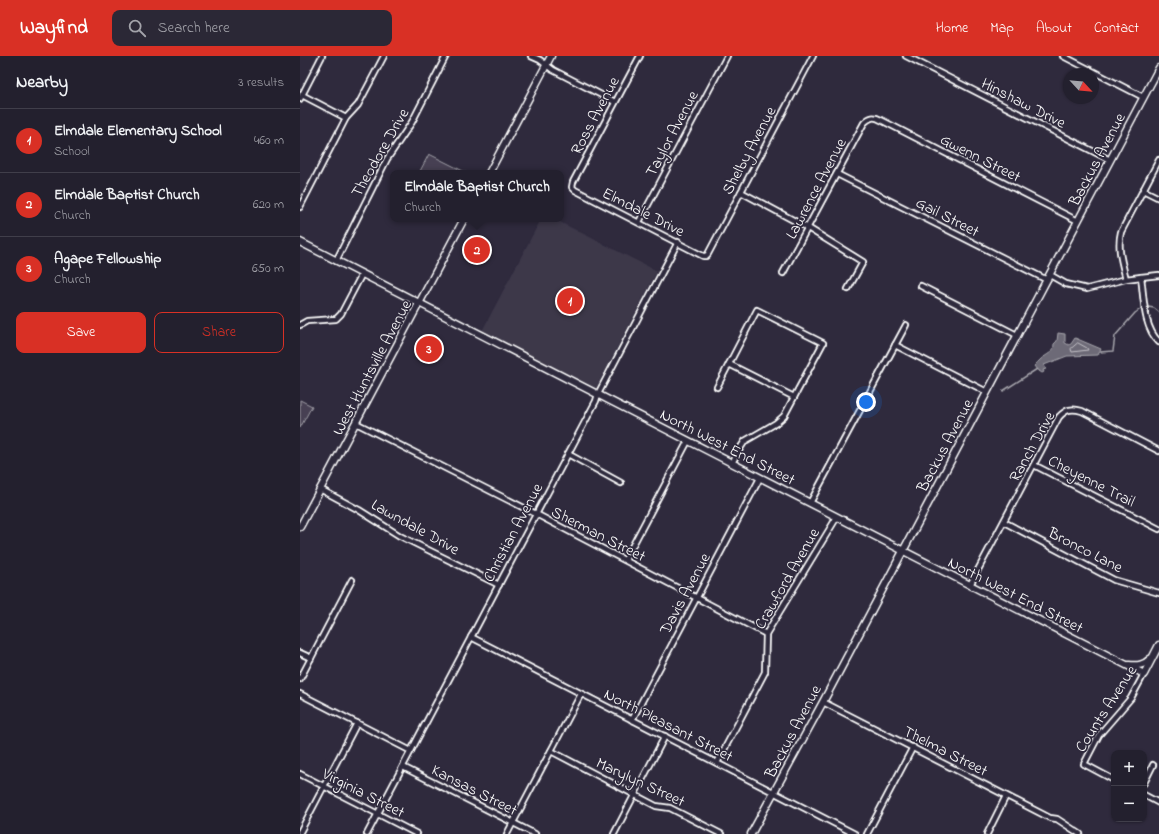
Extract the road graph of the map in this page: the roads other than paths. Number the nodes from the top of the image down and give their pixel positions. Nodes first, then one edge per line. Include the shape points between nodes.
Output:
1 (322, 56) edge
2 (384, 56) edge
3 (446, 56) edge
4 (531, 56) edge
5 (551, 56) edge
6 (640, 56) edge
7 (727, 56) edge
8 (813, 56) edge
9 (906, 56) edge
10 (1063, 56) edge
11 (546, 65) junction
12 (1159, 68) edge
13 (301, 97) edge
14 (1143, 97) junction
15 (616, 102) junction
16 (872, 117) joint
17 (346, 118) junction
18 (1110, 160) junction
19 (1159, 160) edge
20 (491, 170) edge
21 (837, 174) junction
22 (572, 187) joint
23 (1143, 190) junction
24 (741, 192) junction
25 (1159, 198) edge
26 (300, 207) edge
27 (1078, 221) junction
28 (462, 222) edge
29 (639, 222) junction
30 (808, 228) junction
31 (300, 242) edge
32 (678, 242) junction
33 (706, 256) joint
34 (336, 261) junction
35 (783, 273) dead end
36 (362, 274) junction
37 (1159, 275) edge
38 (1141, 276) junction
39 (1048, 278) junction
40 (1126, 279) junction
41 (921, 286) dead end
42 (848, 289) dead end
43 (420, 304) junction
44 (906, 324) dead end
45 (300, 325) edge
46 (1017, 335) junction
47 (1159, 342) edge
48 (895, 346) junction
49 (729, 364) junction
50 (716, 387) dead end
51 (987, 392) junction
52 (598, 394) junction
53 (794, 397) junction
54 (356, 423) junction
55 (688, 441) junction
56 (1159, 450) edge
57 (568, 454) junction
58 (732, 464) junction
59 (1034, 465) junction
60 (760, 478) junction
61 (621, 483) dead end
62 (320, 489) junction
63 (810, 503) junction
64 (536, 514) junction
65 (837, 517) junction
66 (1004, 522) junction
67 (300, 527) edge
68 (1159, 529) edge
69 (903, 550) junction
70 (625, 560) junction
71 (352, 580) dead end
72 (499, 585) junction
73 (970, 585) junction
74 (1159, 593) edge
75 (696, 598) junction
76 (766, 634) junction
77 (471, 637) junction
78 (1159, 646) edge
79 (300, 653) edge
80 (1155, 653) junction
81 (311, 658) junction
82 (1126, 665) junction
83 (1144, 674) junction
84 (300, 678) edge
85 (300, 694) edge
86 (581, 694) junction
87 (823, 702) junction
88 (632, 720) junction
89 (357, 723) junction
90 (665, 736) junction
91 (913, 748) junction
92 (411, 751) junction
93 (551, 751) junction
94 (718, 763) junction
95 (1153, 765) dead end
96 (403, 767) junction
97 (300, 774) edge
98 (1147, 777) edge
99 (1111, 778) edge
100 (324, 786) junction
101 (774, 793) junction
102 (635, 795) junction
103 (1006, 796) junction
104 (1147, 797) edge
105 (1159, 803) edge
106 (378, 814) junction
107 (513, 823) junction
108 (300, 832) edge
109 (367, 834) edge
110 (417, 834) edge
111 (507, 834) edge
112 (535, 834) edge
113 (614, 834) edge
114 (721, 834) edge
115 (751, 834) edge
116 (855, 834) edge
117 (867, 834) edge
118 (987, 834) edge
119 (1080, 834) edge

1 - 13 street
2 - 17 street via 358,106
3 - 34 street, Theodore Drive via 412,122 387,159
4 - 11 street
5 - 11 street
6 - 15 street, Ross Avenue
7 - 29 street, Taylor Avenue
8 - 24 street, Shelby Avenue
9 - 18 street, Hinshaw Drive
10 - 14 street
11 - 15 street
11 - 20 street
12 - 14 street, Backus Avenue
13 - 17 street
14 - 18 street, Backus Avenue
15 - 22 street, Ross Avenue
16 - 21 street, Lawrence Avenue via 864,124
16 - 27 street, Gwenn Street
17 - 26 street
18 - 27 street, Backus Avenue
19 - 23 street
21 - 30 street, Lawrence Avenue
21 - 39 street, Gail Street
22 - 29 street, Elmdale Drive
23 - 25 street
23 - 40 street via 1119,240
24 - 30 street
24 - 33 street, Shelby Avenue
27 - 39 street, Backus Avenue
28 - 43 street, West Huntsville Avenue
29 - 32 street, Elmdale Drive
30 - 35 street, Lawrence Avenue
30 - 42 street via 863,262
31 - 34 street, North West End Street
32 - 33 street, Elmdale Drive
32 - 52 street, Christian Avenue
34 - 36 street, North West End Street
36 - 43 street, North West End Street
36 - 45 street via 336,319 307,321
37 - 38 street, Gail Street
38 - 40 street, Gail Street
38 - 47 street via 1149,329
39 - 40 street, Gail Street via 1087,289
39 - 46 street, Backus Avenue
41 - 46 street
43 - 52 street, North West End Street
43 - 54 street, West Huntsville Avenue
44 - 48 street
46 - 51 street, Backus Avenue
48 - 51 street
48 - 63 street
49 - 50 street
49 - 53 street
49 - 53 street via 758,310 823,343
51 - 69 street, Backus Avenue
52 - 55 street, North West End Street
52 - 57 street, Christian Avenue
53 - 58 street via 784,416 746,441
54 - 62 street, West Huntsville Avenue
54 - 64 street, Sherman Street
55 - 58 street, North West End Street
55 - 70 street
56 - 59 street, Ranch Drive via 1082,411 1069,409 1059,417
57 - 61 street
57 - 64 street, Christian Avenue
58 - 60 street, North West End Street
59 - 66 street, Ranch Drive
59 - 68 street, Cheyenne Trail
60 - 63 street, North West End Street
60 - 75 street, Davis Avenue
62 - 67 street, West Huntsville Avenue
62 - 72 street, Lawndale Drive via 400,536
63 - 65 street, North West End Street
64 - 70 street, Sherman Street
64 - 72 street, Christian Avenue
65 - 69 street, North West End Street
65 - 76 street, Crawford Avenue
66 - 73 street, Ranch Drive
66 - 74 street, Bronco Lane via 1114,580
69 - 73 street, North West End Street
69 - 87 street, Backus Avenue
70 - 75 street, Sherman Street
71 - 81 street
72 - 77 street, Christian Avenue
73 - 82 street, North West End Street
75 - 76 street, Sherman Street
75 - 88 street, Davis Avenue
76 - 94 street, Crawford Avenue via 765,672
77 - 86 street, North Pleasant Street
77 - 92 street, Christian Avenue
78 - 80 street, Counts Avenue
79 - 81 street
80 - 82 street via 1144,664
80 - 83 street, Counts Avenue
81 - 84 street
82 - 83 street, North West End Street
83 - 99 street, Counts Avenue via 1131,698 1099,736 1084,764
85 - 89 street
86 - 88 street, North Pleasant Street
86 - 93 street
87 - 91 street, Thelma Street
87 - 101 street, Backus Avenue
88 - 90 street, North Pleasant Street
89 - 92 street
89 - 100 street
90 - 94 street, North Pleasant Street
90 - 102 street
91 - 103 street, Thelma Street
91 - 117 street
92 - 96 street, Christian Avenue
93 - 102 street, Marylyn Street
93 - 107 street
94 - 101 street, North Pleasant Street
95 - 98 street
96 - 106 street, Christian Avenue
96 - 107 street, Kansas Street
97 - 100 street, Virginia Street
100 - 106 street, Virginia Street
100 - 108 street
101 - 115 street, Backus Avenue
101 - 116 street, North Pleasant Street
102 - 113 street
102 - 114 street, Marylyn Street via 656,806 670,808
103 - 118 street
103 - 119 street, Thelma Street via 1057,819
104 - 105 street
106 - 109 street, Christian Avenue
106 - 110 street, Virginia Street
107 - 111 street
107 - 112 street, Kansas Street

